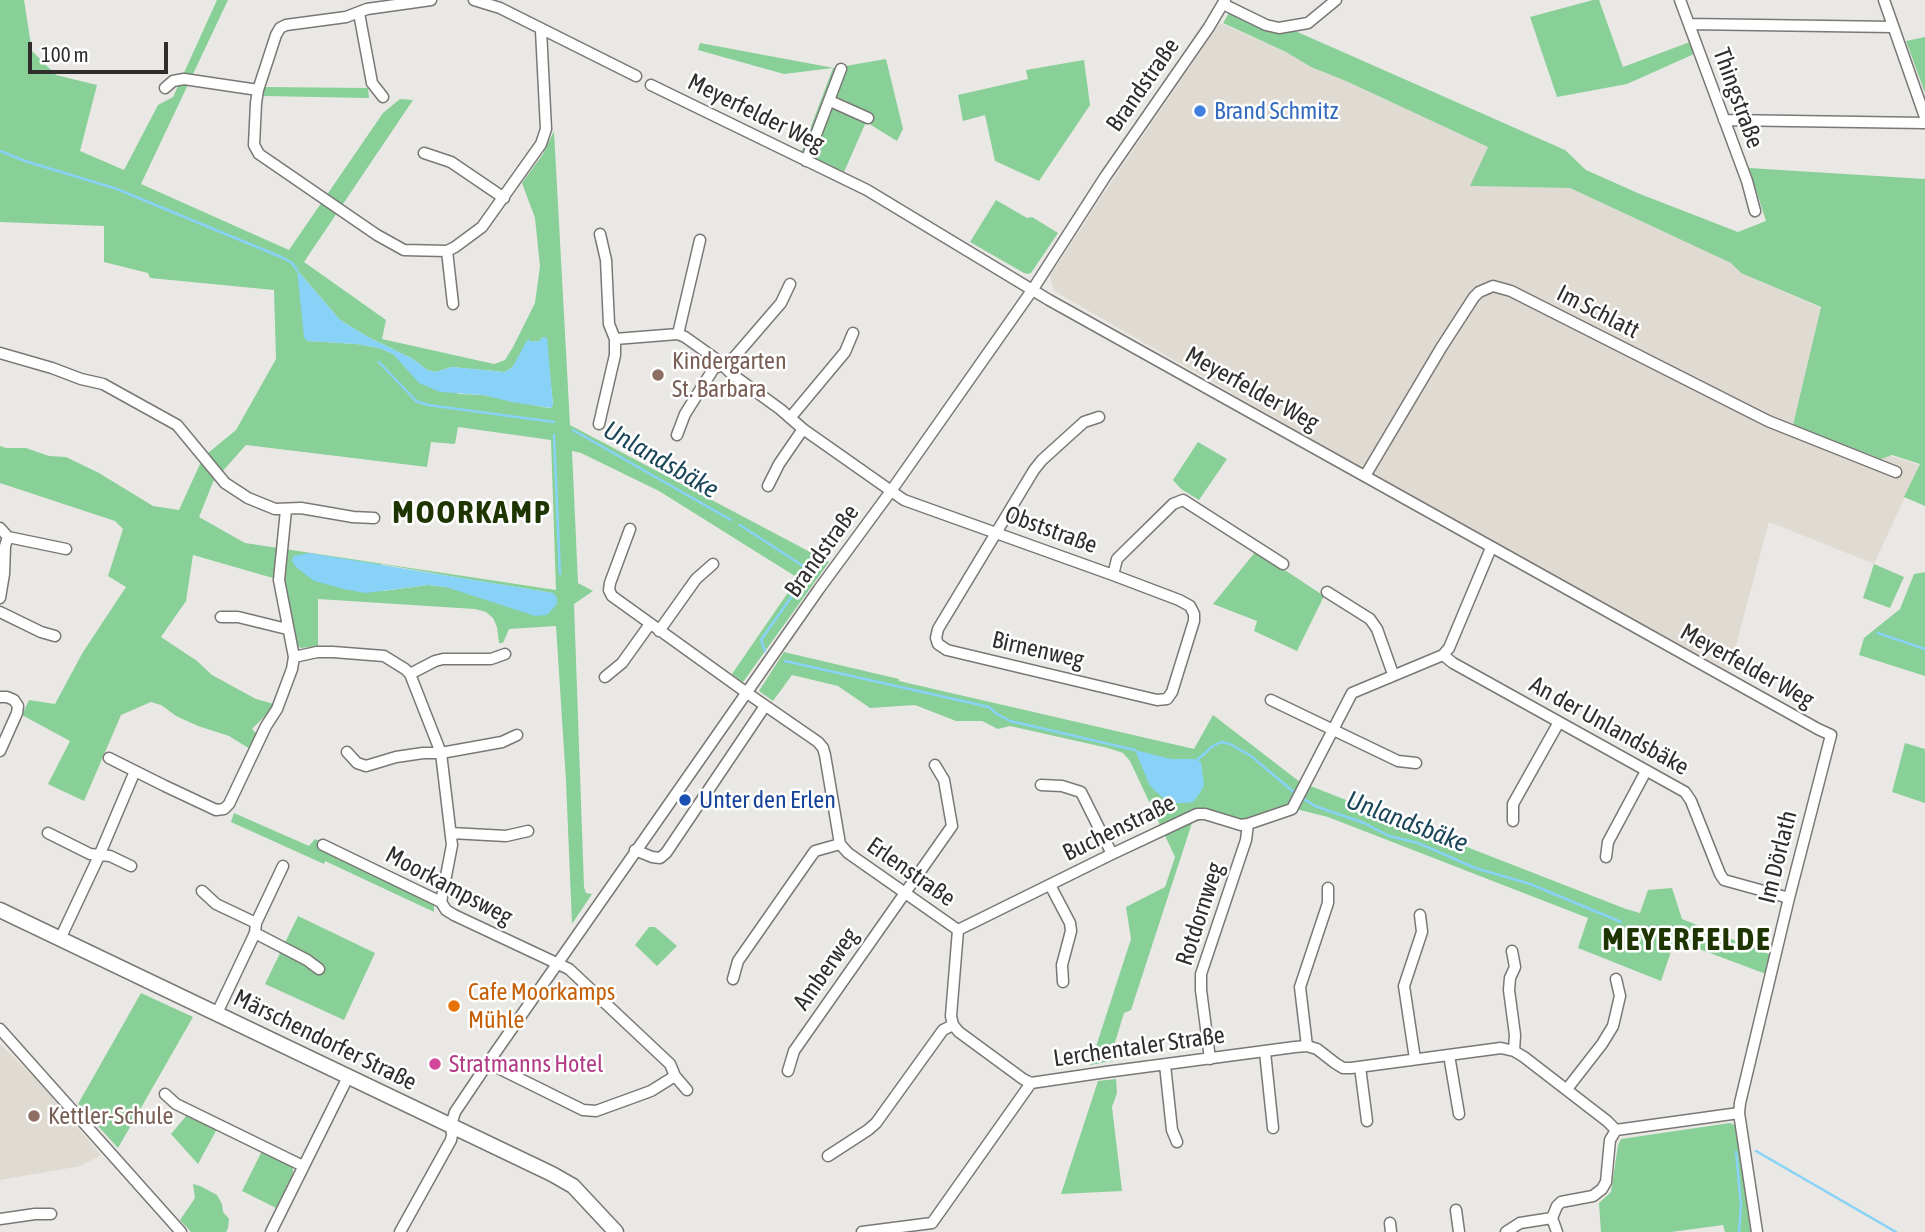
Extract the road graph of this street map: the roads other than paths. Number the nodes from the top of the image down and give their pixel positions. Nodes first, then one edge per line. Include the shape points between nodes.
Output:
1 (431, 0) edge
2 (474, 0) edge
3 (1336, 0) edge
4 (1680, 0) edge
5 (1884, 0) edge
6 (1224, 2) edge
7 (359, 13) junction
8 (1689, 24) junction
9 (1893, 27) junction
10 (541, 30) junction
11 (841, 69) dead end
12 (636, 76) dead end
13 (651, 85) dead end
14 (165, 88) dead end
15 (258, 90) junction
16 (383, 97) dead end
17 (830, 101) junction
18 (1925, 117) edge
19 (868, 118) dead end
20 (1724, 120) junction
21 (1925, 122) edge
22 (424, 153) dead end
23 (806, 161) junction
24 (504, 198) junction
25 (1755, 211) dead end
26 (600, 234) dead end
27 (699, 240) dead end
28 (447, 251) junction
29 (790, 284) dead end
30 (1033, 289) junction
31 (453, 304) dead end
32 (853, 333) dead end
33 (678, 334) junction
34 (615, 339) junction
35 (0, 353) edge
36 (724, 365) junction
37 (1099, 417) dead end
38 (790, 418) junction
39 (598, 424) dead end
40 (803, 429) junction
41 (677, 435) dead end
42 (1896, 472) dead end
43 (1364, 476) junction
44 (768, 486) dead end
45 (891, 491) junction
46 (286, 510) junction
47 (374, 518) dead end
48 (630, 529) dead end
49 (4, 533) edge
50 (996, 533) junction
51 (66, 548) dead end
52 (1491, 548) junction
53 (713, 564) dead end
54 (1283, 564) dead end
55 (1114, 575) junction
56 (1327, 592) dead end
57 (0, 598) edge
58 (0, 612) edge
59 (1194, 614) joint
60 (221, 617) dead end
61 (654, 627) junction
62 (287, 629) junction
63 (55, 636) dead end
64 (505, 654) dead end
65 (1443, 655) junction
66 (294, 657) junction
67 (410, 674) junction
68 (1393, 674) junction
69 (605, 677) dead end
70 (747, 693) junction
71 (0, 697) edge
72 (1271, 700) dead end
73 (765, 706) junction
74 (1559, 722) junction
75 (1332, 730) junction
76 (517, 735) dead end
77 (1831, 735) joint
78 (0, 751) edge
79 (346, 752) dead end
80 (441, 753) junction
81 (109, 758) dead end
82 (1416, 763) dead end
83 (935, 765) dead end
84 (135, 771) junction
85 (1646, 771) junction
86 (1041, 785) dead end
87 (1513, 821) dead end
88 (1248, 824) junction
89 (528, 831) dead end
90 (48, 833) dead end
91 (451, 833) junction
92 (840, 844) junction
93 (323, 845) dead end
94 (635, 850) junction
95 (1112, 853) junction
96 (99, 856) junction
97 (1606, 857) dead end
98 (131, 866) dead end
99 (283, 866) dead end
100 (1050, 885) junction
101 (1328, 888) dead end
102 (202, 891) dead end
103 (904, 893) junction
104 (1789, 898) junction
105 (441, 902) junction
106 (0, 910) edge
107 (1420, 915) dead end
108 (256, 928) junction
109 (958, 930) junction
110 (60, 939) junction
111 (1512, 951) dead end
112 (556, 965) junction
113 (319, 970) dead end
114 (733, 979) dead end
115 (1616, 979) dead end
116 (1063, 982) dead end
117 (217, 1013) junction
118 (953, 1025) junction
119 (0, 1029) edge
120 (1307, 1046) junction
121 (1514, 1051) junction
122 (1265, 1052) junction
123 (1449, 1055) junction
124 (1210, 1059) junction
125 (1415, 1059) junction
126 (488, 1063) junction
127 (1165, 1065) junction
128 (1360, 1067) junction
129 (788, 1071) dead end
130 (675, 1076) junction
131 (348, 1077) junction
132 (1031, 1083) junction
133 (1567, 1089) junction
134 (687, 1090) dead end
135 (165, 1094) dead end
136 (1739, 1113) junction
137 (1458, 1114) dead end
138 (1367, 1121) dead end
139 (451, 1125) junction
140 (1273, 1128) dead end
141 (1616, 1130) junction
142 (1177, 1142) dead end
143 (828, 1156) dead end
144 (303, 1166) junction
145 (1456, 1210) dead end
146 (51, 1214) dead end
147 (1552, 1218) junction
148 (0, 1219) edge
149 (181, 1232) edge
150 (271, 1232) edge
151 (400, 1232) edge
152 (616, 1232) edge
153 (862, 1232) edge
154 (1459, 1232) edge
155 (1506, 1232) edge
156 (1557, 1232) edge
157 (1757, 1232) edge

1 - 7 street
2 - 10 street
3 - 6 street via 1308,23 1279,28
4 - 8 street, Thingstraße
5 - 9 street
6 - 30 street, Brandstraße
7 - 15 street via 280,28
7 - 16 street via 372,83
8 - 9 street
8 - 20 street, Thingstraße
9 - 18 street
10 - 12 street
10 - 24 street via 546,129 541,144
11 - 17 street
13 - 23 street, Meyerfelder Weg
14 - 15 street via 184,79
15 - 28 street via 254,145 260,153 404,250
17 - 19 street
17 - 23 street
20 - 21 street
20 - 25 street, Thingstraße
22 - 24 street via 451,162
23 - 30 street, Meyerfelder Weg via 867,190
24 - 28 street via 482,227
26 - 34 street via 609,324
27 - 33 street
28 - 31 street
29 - 36 street via 781,303
30 - 43 street, Meyerfelder Weg
30 - 45 street, Brandstraße
32 - 38 street via 845,352
33 - 34 street
33 - 36 street, Obststraße
34 - 39 street
35 - 46 street via 103,384 177,425 225,483 248,498
36 - 38 street, Obststraße
36 - 41 street via 714,368
37 - 50 street via 1084,422 1042,460
38 - 40 street, Obststraße
40 - 44 street
40 - 45 street, Obststraße
42 - 43 street, Im Schlatt via 1768,421 1493,286 1474,296
43 - 52 street, Meyerfelder Weg
45 - 50 street, Obststraße via 904,500
45 - 70 street, Brandstraße
46 - 47 street
46 - 62 street via 279,580
48 - 61 street, Erlenstraße via 609,590
49 - 51 street
49 - 57 street via 5,574
50 - 55 street, Obststraße
50 - 59 street, Birnenweg via 938,629 938,644 947,650 1157,700 1172,692
52 - 65 street
52 - 77 street, Meyerfelder Weg
53 - 61 street
54 - 55 street via 1183,500 1173,504 1117,559
55 - 59 street, Obststraße via 1179,600
56 - 68 street via 1370,619
58 - 63 street
60 - 62 street
61 - 69 street
61 - 70 street, Erlenstraße
62 - 66 street
64 - 67 street via 491,659 443,659
65 - 68 street, Buchenstraße
65 - 74 street, An der Unlandsbäke
66 - 67 street via 317,652 384,656
66 - 84 street via 277,709 224,809 216,810
67 - 80 street
68 - 75 street, Buchenstraße via 1352,693
70 - 73 street, Erlenstraße
70 - 94 street, Brandstraße
71 - 78 street via 8,697 18,706
72 - 75 street
73 - 92 street, Erlenstraße via 823,748
73 - 94 street via 666,853 652,858
74 - 85 street, An der Unlandsbäke
74 - 87 street via 1513,804
75 - 82 street via 1398,761
75 - 88 street, Buchenstraße via 1295,806
76 - 80 street
77 - 104 street, Im Dörlath
79 - 80 street via 366,766 396,757
80 - 91 street
81 - 84 street
83 - 103 street, Amberweg via 944,780 951,826
84 - 96 street
85 - 97 street via 1608,842
85 - 104 street, An der Unlandsbäke via 1688,796 1724,880
86 - 95 street via 1081,792
88 - 95 street, Buchenstraße via 1197,814
88 - 124 street, Rotdornweg via 1247,840 1201,974
89 - 91 street via 506,836
90 - 96 street
91 - 105 street
92 - 103 street, Erlenstraße
92 - 114 street via 815,851 738,961
93 - 105 street, Moorkampsweg
94 - 112 street, Brandstraße
95 - 100 street, Buchenstraße
96 - 98 street
96 - 110 street
99 - 108 street
100 - 109 street, Buchenstraße
100 - 116 street via 1072,931 1062,965
101 - 120 street via 1328,903 1300,987
102 - 108 street
103 - 109 street, Erlenstraße
103 - 129 street, Amberweg via 794,1051
104 - 136 street, Im Dörlath
105 - 112 street, Moorkampsweg via 454,915
106 - 110 street, Märschendorfer Straße
107 - 125 street via 1422,932 1404,986
108 - 113 street
108 - 117 street
109 - 118 street, Erlenstraße
110 - 117 street, Märschendorfer Straße
111 - 121 street via 1515,967 1509,990
112 - 126 street, Brandstraße
112 - 130 street, Moorkampsweg via 569,969 670,1065
115 - 133 street via 1620,996 1613,1026
117 - 131 street, Märschendorfer Straße
118 - 132 street
118 - 143 street via 943,1030 876,1123
119 - 149 street
120 - 122 street, Lerchentaler Straße
120 - 128 street via 1343,1068
121 - 123 street via 1501,1048
121 - 133 street
122 - 124 street, Lerchentaler Straße
122 - 140 street
123 - 125 street
123 - 137 street
124 - 127 street, Lerchentaler Straße
125 - 128 street
126 - 130 street via 583,1110 596,1111 651,1091
126 - 139 street, Brandstraße
127 - 132 street, Lerchentaler Straße
127 - 142 street
128 - 138 street
130 - 134 street, Moorkampsweg
131 - 139 street, Märschendorfer Straße
131 - 144 street
132 - 153 street, Lerchentaler Straße via 932,1223
133 - 141 street
135 - 144 street via 176,1104
136 - 141 street
136 - 157 street, Im Dörlath
139 - 151 street, Brandstraße via 451,1140
139 - 152 street, Märschendorfer Straße via 573,1186
141 - 147 street via 1601,1189 1593,1196 1562,1202
144 - 150 street
145 - 154 street
146 - 148 street
147 - 155 street via 1520,1223
147 - 156 street

